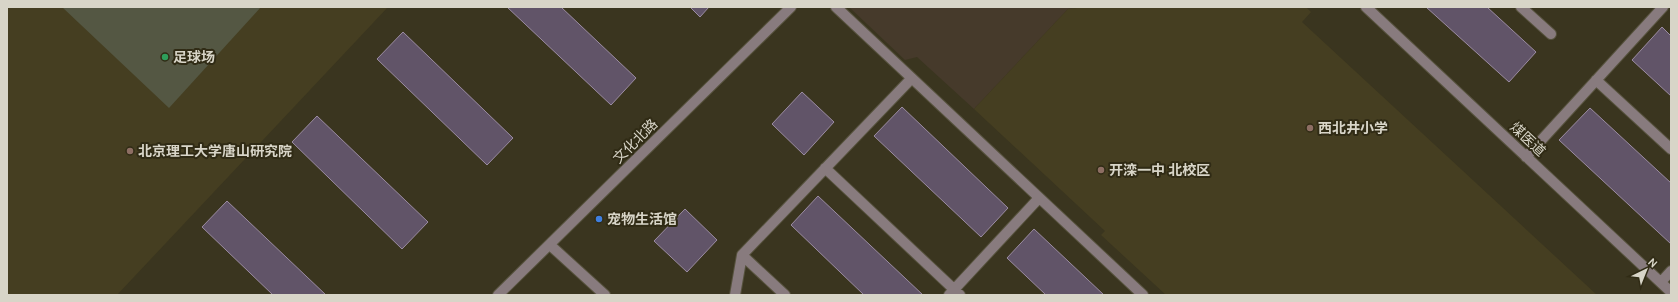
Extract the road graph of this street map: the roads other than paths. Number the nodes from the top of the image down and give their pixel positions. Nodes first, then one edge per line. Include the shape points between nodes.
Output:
1 (791, 7) edge
2 (836, 7) edge
3 (1366, 7) edge
4 (1521, 7) edge
5 (1663, 7) edge
6 (1671, 13) edge
7 (1550, 34) dead end
8 (911, 79) junction
9 (1596, 80) junction
10 (1671, 149) edge
11 (1526, 157) junction
12 (824, 168) junction
13 (1039, 198) junction
14 (550, 245) junction
15 (742, 255) junction
16 (1671, 271) edge
17 (1660, 282) junction
18 (1671, 292) edge
19 (954, 293) edge
20 (498, 295) edge
21 (605, 295) edge
22 (735, 295) edge
23 (785, 295) edge
24 (1143, 295) edge

1 - 14 street, 文化北路
2 - 8 street
3 - 11 street, 煤医道
4 - 7 street
5 - 6 street
5 - 9 street
8 - 12 street
8 - 13 street
9 - 10 street
9 - 11 street
11 - 17 street, 煤医道
12 - 15 street
12 - 19 street
13 - 19 street
13 - 24 street
14 - 20 street, 文化北路
14 - 21 street
15 - 22 street
15 - 23 street
16 - 17 street
17 - 18 street, 煤医道

